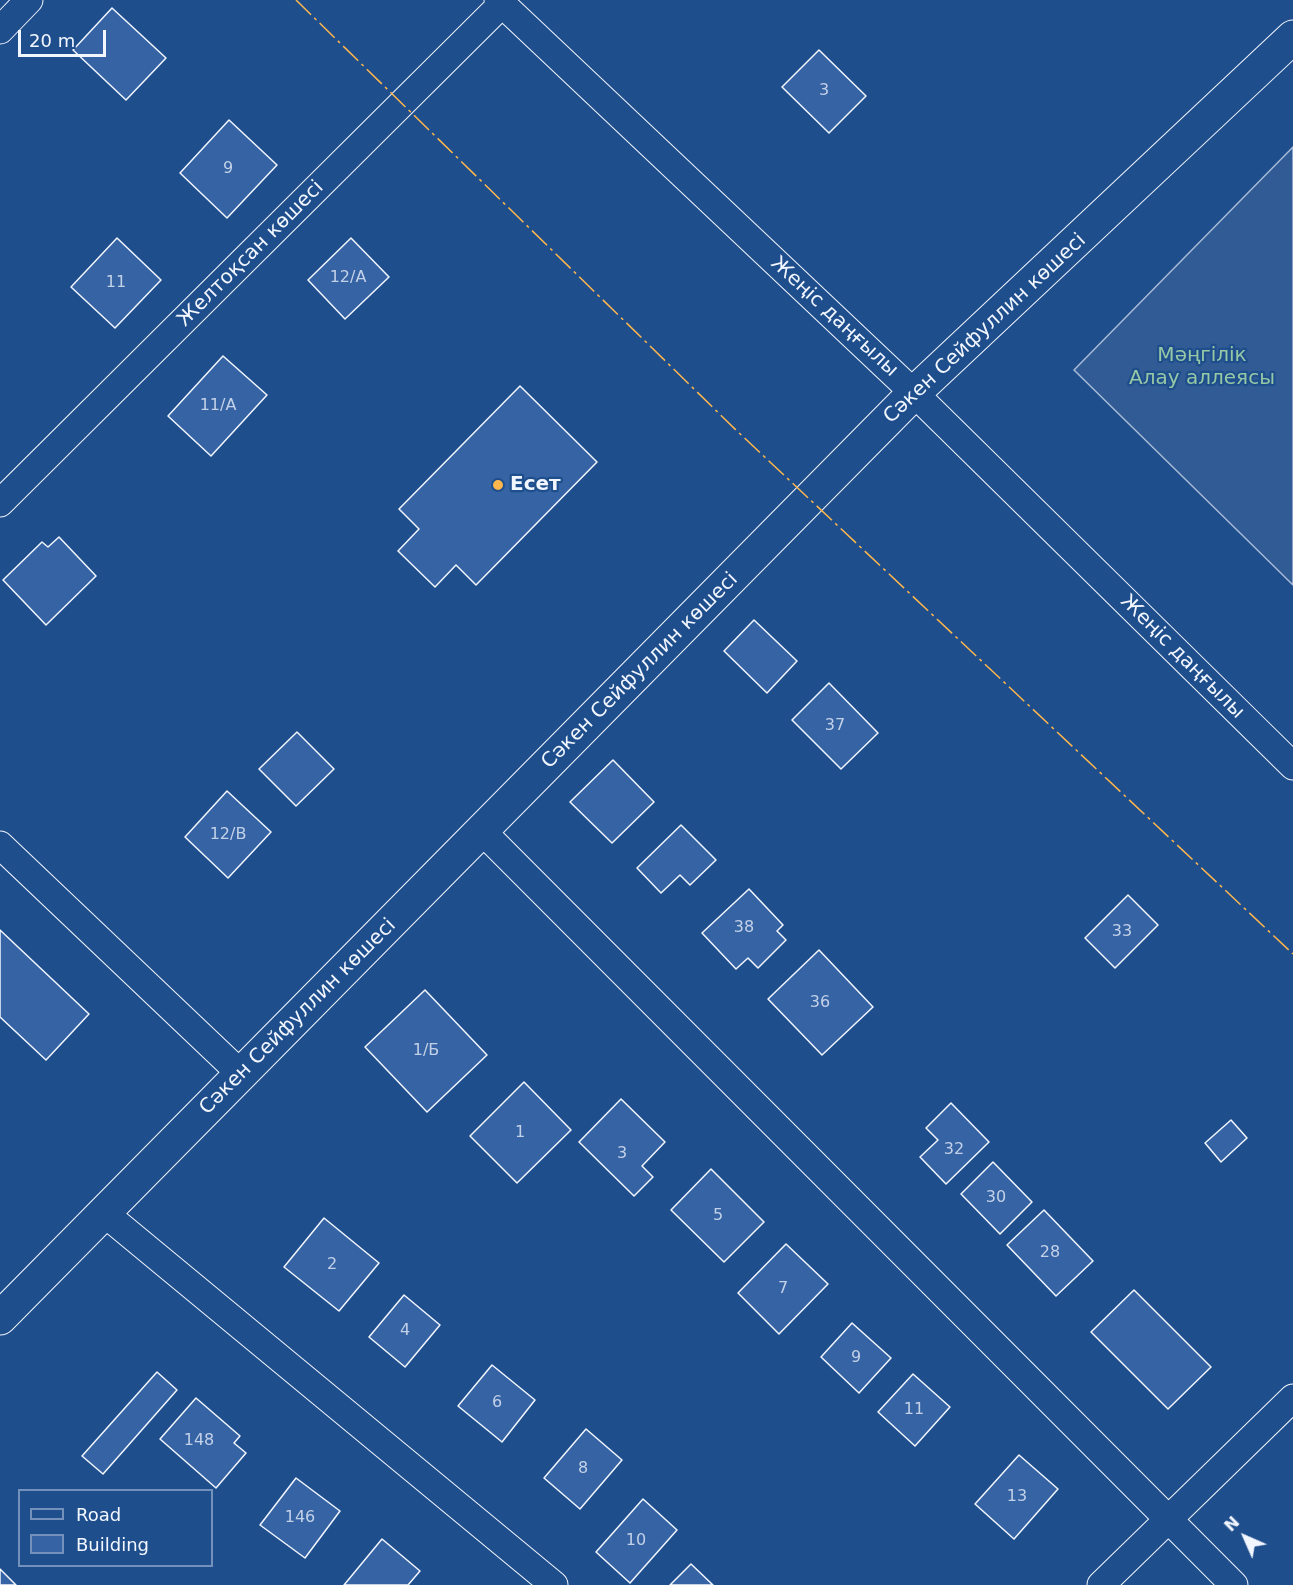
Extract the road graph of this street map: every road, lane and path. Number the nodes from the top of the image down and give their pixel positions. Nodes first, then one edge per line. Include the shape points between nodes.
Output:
1 (29, 0) edge
2 (500, 2) edge
3 (0, 30) edge
4 (1293, 37) edge
5 (914, 393) junction
6 (0, 503) edge
7 (1293, 766) edge
8 (482, 831) junction
9 (0, 845) edge
10 (241, 1074) junction
11 (104, 1212) junction
12 (3, 1310) edge
13 (1293, 1398) edge
14 (1168, 1519) junction
15 (554, 1585) edge
16 (1101, 1585) edge
17 (1234, 1585) edge

1 - 3 street
2 - 5 street, Жеңіс даңғылы
2 - 6 street, Желтоқсан көшесі
4 - 5 street, Сәкен Сейфуллин көшесі
5 - 7 street, Жеңіс даңғылы
5 - 8 street, Сәкен Сейфуллин көшесі
8 - 10 street, Сәкен Сейфуллин көшесі
8 - 14 street
9 - 10 street
10 - 11 street, Сәкен Сейфуллин көшесі
11 - 12 street, Сәкен Сейфуллин көшесі
11 - 15 street
13 - 14 street
14 - 16 street
14 - 17 street

